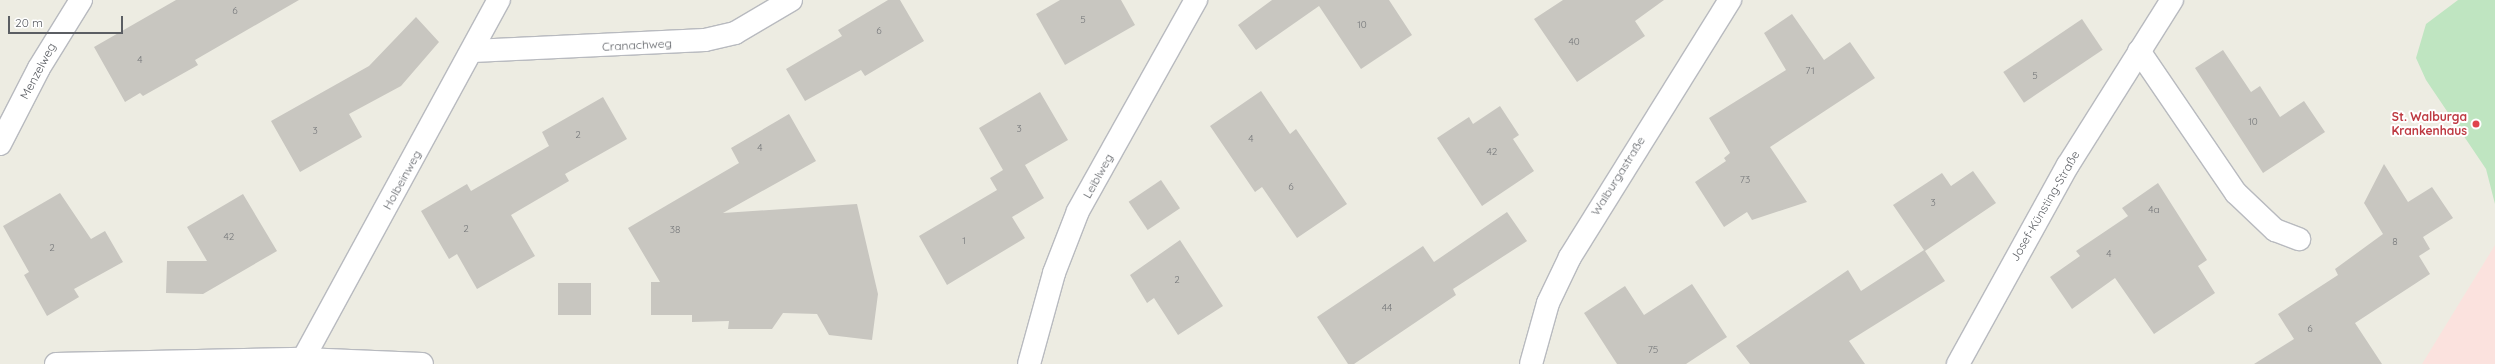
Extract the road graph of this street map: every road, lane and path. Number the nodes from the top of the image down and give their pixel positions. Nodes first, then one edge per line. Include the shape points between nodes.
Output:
1 (80, 0) edge
2 (499, 0) edge
3 (791, 0) edge
4 (1196, 0) edge
5 (1730, 0) edge
6 (2172, 0) edge
7 (473, 51) junction
8 (2139, 51) junction
9 (0, 144) edge
10 (2299, 239) dead end
11 (303, 359) junction
12 (56, 364) edge
13 (422, 364) edge
14 (1029, 364) edge
15 (1531, 364) edge
16 (1958, 364) edge

1 - 9 street, Menzelweg via 39,68
2 - 7 street, Holbeinweg
3 - 7 street, Cranachweg via 735,33 705,40
4 - 14 street, Leiblweg via 1078,211 1054,272
5 - 15 street, Walburgastraße via 1570,257 1548,303
6 - 8 street, Josef-Künsting-Straße
7 - 11 street, Holbeinweg
8 - 10 street via 2236,193 2275,230
8 - 16 street, Josef-Künsting-Straße via 2068,165
11 - 12 street
11 - 13 street

